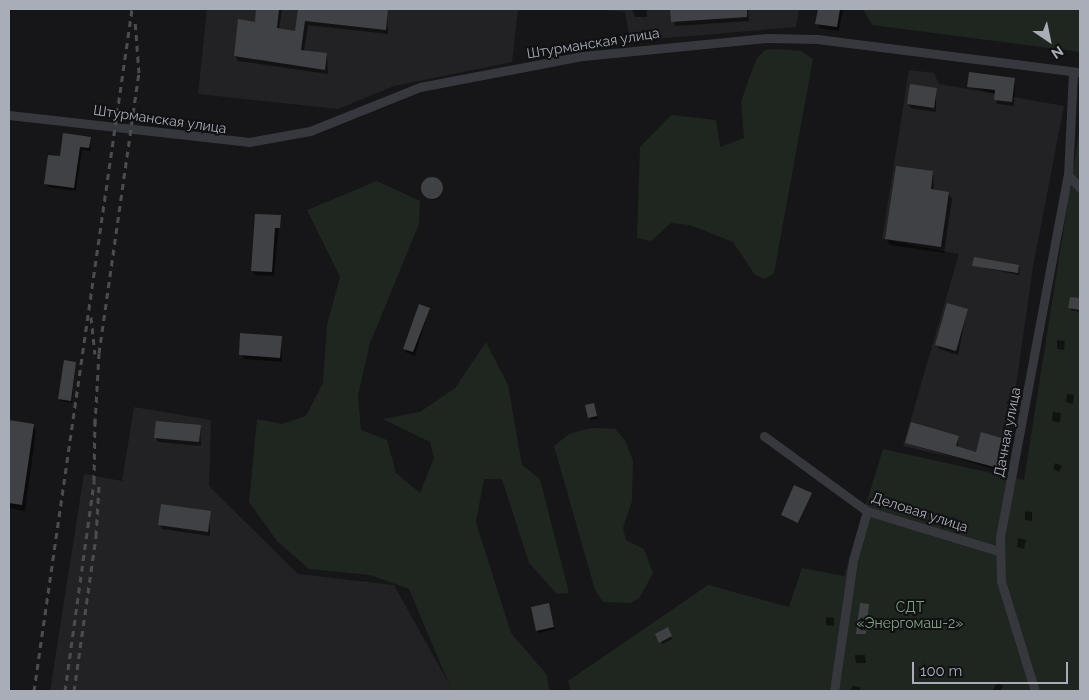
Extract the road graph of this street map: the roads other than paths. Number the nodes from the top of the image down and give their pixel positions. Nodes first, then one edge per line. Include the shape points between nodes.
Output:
1 (1076, 73) edge
2 (9, 115) edge
3 (1068, 175) junction
4 (1080, 188) edge
5 (764, 436) dead end
6 (867, 511) junction
7 (999, 551) junction
8 (834, 691) edge
9 (1035, 691) edge

1 - 2 street, Штурманская улица via 817,39 767,38 583,56 420,87 310,131 249,142
1 - 3 street, Штурманская улица
3 - 4 street
3 - 7 street, Дачная улица
5 - 6 street, Деловая улица
6 - 7 street, Деловая улица
6 - 8 street via 853,560
7 - 9 street, Дачная улица via 1001,581

